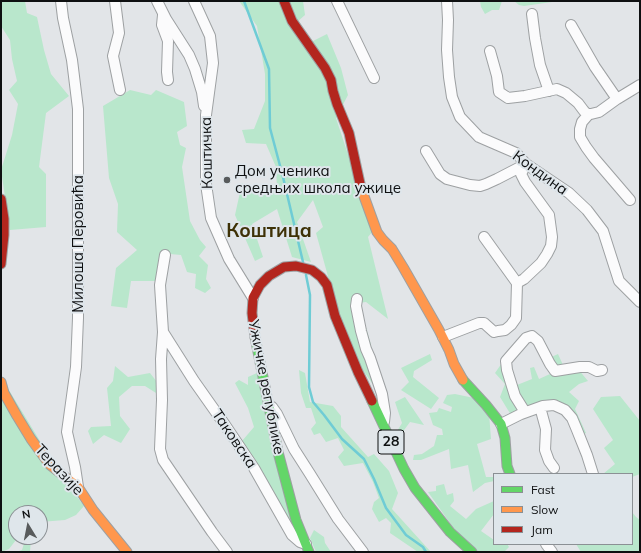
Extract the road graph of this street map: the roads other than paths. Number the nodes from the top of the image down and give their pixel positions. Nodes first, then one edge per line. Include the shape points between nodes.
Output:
1 (62, 1) edge
2 (115, 1) edge
3 (157, 1) edge
4 (194, 1) edge
5 (284, 1) edge
6 (337, 1) edge
7 (447, 1) edge
8 (163, 13) junction
9 (532, 14) dead end
10 (571, 25) dead end
11 (490, 51) dead end
12 (374, 78) dead end
13 (168, 80) dead end
14 (640, 85) edge
15 (120, 90) dead end
16 (549, 91) junction
17 (618, 98) junction
18 (589, 114) junction
19 (206, 116) junction
20 (426, 151) dead end
21 (526, 164) junction
22 (1, 199) edge
23 (630, 200) dead end
24 (484, 237) dead end
25 (165, 255) dead end
26 (1, 264) edge
27 (517, 283) junction
28 (253, 298) junction
29 (357, 299) dead end
30 (640, 302) edge
31 (163, 332) junction
32 (443, 337) junction
33 (602, 370) dead end
34 (1, 382) edge
35 (268, 405) junction
36 (540, 408) junction
37 (525, 412) junction
38 (501, 424) junction
39 (384, 428) junction
40 (554, 468) dead end
41 (510, 473) edge
42 (593, 473) edge
43 (78, 487) junction
44 (308, 548) edge
45 (126, 552) edge
46 (227, 552) edge
47 (363, 552) edge
48 (472, 552) edge

1 - 43 street, Милоша Перовића via 78,108 78,318 76,367 66,432
2 - 15 street via 119,33 113,56
3 - 8 street
4 - 19 street, Коштичка via 210,36 214,63
5 - 32 street via 292,20 331,80 332,91 349,133 362,188 377,232 392,249
6 - 12 street
7 - 21 street, Кондина via 449,77 452,98 460,117 479,137 516,153
8 - 13 street via 162,24 168,41
8 - 19 street via 195,69
9 - 16 street via 540,64
10 - 17 street via 595,67
11 - 16 street via 499,92 508,98
14 - 17 street
16 - 18 street via 566,93
17 - 18 street via 599,112
18 - 23 street via 582,122 580,137 594,158
19 - 28 street, Коштичка via 206,184 211,218 229,259
20 - 21 street via 440,174 447,180 470,185 486,184
21 - 27 street via 521,174 549,215 552,237 551,246 544,258
21 - 30 street, Кондина via 569,193 587,210 603,231 619,281
22 - 26 street via 4,235
24 - 27 street
25 - 31 street, Таковска via 160,285
27 - 32 street via 516,318 505,330 494,332 484,323 479,323
28 - 35 street, Ужичке републике via 253,326
28 - 39 street, Ужичке републике / 28 via 269,276 284,267 296,266 312,270 321,277 327,286 346,344
29 - 39 street, Ужичке републике via 361,331 382,394
31 - 44 street, Таковска via 254,468 292,535
31 - 46 street, Таковска via 160,449 163,460
32 - 38 street via 462,378
33 - 37 street via 580,367 555,371 538,341 532,336 526,338 506,361 515,396
34 - 43 street, Теразије via 4,393 31,439 50,464
35 - 44 street, Ужичке републике via 285,483
35 - 47 street via 277,414 294,449 338,519
36 - 37 street
36 - 40 street via 546,429 545,450
36 - 42 street via 554,405 565,410 572,418
37 - 38 street
38 - 41 street
39 - 48 street, Ужичке републике / 28 via 415,488 450,532
43 - 45 street, Теразије

